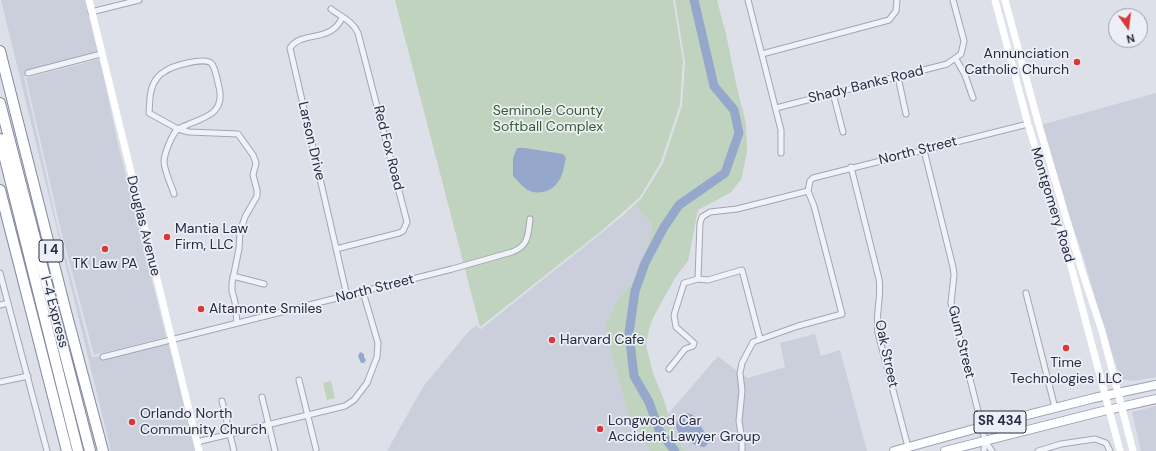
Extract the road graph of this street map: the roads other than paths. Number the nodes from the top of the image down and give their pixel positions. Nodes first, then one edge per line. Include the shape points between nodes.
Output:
1 (89, 0) edge
2 (139, 0) edge
3 (748, 0) edge
4 (896, 0) edge
5 (954, 0) edge
6 (995, 0) edge
7 (1005, 0) edge
8 (332, 9) dead end
9 (92, 12) junction
10 (342, 18) junction
11 (0, 51) edge
12 (101, 54) junction
13 (762, 54) junction
14 (956, 59) junction
15 (28, 73) dead end
16 (898, 77) junction
17 (833, 93) junction
18 (973, 98) dead end
19 (0, 103) edge
20 (776, 108) junction
21 (906, 114) dead end
22 (1028, 124) junction
23 (178, 129) junction
24 (843, 132) dead end
25 (0, 139) edge
26 (924, 150) junction
27 (781, 153) dead end
28 (852, 167) junction
29 (0, 190) edge
30 (808, 191) junction
31 (174, 194) dead end
32 (530, 218) dead end
33 (405, 228) junction
34 (411, 233) dead end
35 (336, 249) junction
36 (0, 273) edge
37 (234, 276) junction
38 (698, 279) junction
39 (264, 284) dead end
40 (363, 292) junction
41 (1026, 293) dead end
42 (347, 296) junction
43 (8, 302) junction
44 (0, 305) edge
45 (237, 323) junction
46 (760, 339) junction
47 (171, 340) junction
48 (103, 357) dead end
49 (668, 369) dead end
50 (28, 376) junction
51 (299, 380) dead end
52 (0, 382) edge
53 (1156, 385) edge
54 (1119, 394) junction
55 (1106, 396) junction
56 (262, 397) dead end
57 (1156, 399) edge
58 (222, 402) dead end
59 (1123, 407) junction
60 (1056, 408) junction
61 (1110, 410) junction
62 (308, 415) junction
63 (269, 425) junction
64 (982, 427) junction
65 (230, 434) junction
66 (985, 441) junction
67 (197, 442) junction
68 (908, 447) junction
69 (316, 449) dead end
70 (47, 451) edge
71 (67, 451) edge
72 (78, 451) edge
73 (90, 451) edge
74 (102, 451) edge
75 (199, 451) edge
76 (234, 451) edge
77 (275, 451) edge
78 (742, 451) edge
79 (894, 451) edge
80 (945, 451) edge
81 (984, 451) edge
82 (992, 451) edge
83 (1038, 451) edge
84 (1110, 451) edge
85 (1120, 451) edge
86 (1133, 451) edge

1 - 9 main road, Douglas Avenue
2 - 9 street
3 - 13 street
4 - 13 street via 896,11 889,20
5 - 14 street via 964,41 961,54
6 - 22 main road, Montgomery Road
7 - 54 main road, Montgomery Road
8 - 10 street, Red Fox Road
9 - 12 main road, Douglas Avenue
10 - 33 street, Red Fox Road via 356,27 358,33 407,222
10 - 35 street, Larson Drive via 333,30 298,40 290,48
11 - 74 highway, I 4
12 - 15 street
12 - 47 main road, Douglas Avenue
13 - 20 street
14 - 16 street, Shady Banks Road via 947,64
14 - 18 street
16 - 17 street, Shady Banks Road
16 - 21 street
17 - 20 street, Shady Banks Road
17 - 24 street
19 - 73 highway, I-4 Express
20 - 27 street via 781,130
22 - 26 street, North Street
22 - 55 main road, Montgomery Road
23 - 23 street via 149,113 151,90 156,79 164,71 182,64 209,61 216,74 220,102 206,118
23 - 31 street via 165,153 164,162
23 - 37 street via 238,134 256,163 253,175 258,190 257,196 240,232 240,249
25 - 72 highway, I-4 Express
26 - 28 street, North Street
26 - 64 street, Gum Street via 954,275 951,302
28 - 30 street, North Street via 813,178
28 - 68 street, Oak Street via 879,279 876,322 878,333
29 - 71 highway, I 4
30 - 38 street via 737,209 705,214 700,223
30 - 46 street via 842,314
32 - 40 street, North Street via 526,240 519,250
33 - 34 street
33 - 35 street via 399,233
35 - 42 street, Larson Drive
36 - 43 street
37 - 39 street
37 - 45 street via 232,291
38 - 46 street via 708,280 742,270
38 - 49 street via 684,284 674,315 676,327 694,343 685,349
40 - 42 street, North Street
40 - 62 street via 378,343 377,357 367,383 345,406
41 - 60 street
42 - 45 street, North Street
43 - 44 street
43 - 50 street
45 - 47 street, North Street
46 - 78 street via 754,342 746,355 740,373 742,391 739,421
47 - 48 street, North Street
47 - 67 main road, Douglas Avenue
50 - 52 street
50 - 70 street
51 - 62 street
53 - 54 main road, SR 434
54 - 55 main road, SR 434
54 - 59 main road, Montgomery Road
55 - 60 main road, SR 434
55 - 61 main road, Montgomery Road
56 - 63 street
57 - 59 main road, SR 434
58 - 65 street
59 - 61 main road, SR 434
59 - 86 main road, Montgomery Road
60 - 64 main road, SR 434
61 - 66 main road, SR 434
61 - 85 main road, Montgomery Road
62 - 63 street
62 - 69 street
63 - 65 street
63 - 77 street
64 - 66 street, Gum Street
64 - 68 main road, SR 434
65 - 67 street
65 - 76 street
66 - 80 main road, SR 434
66 - 81 street
66 - 82 street
67 - 75 main road, Douglas Avenue
68 - 79 main road, SR 434
83 - 84 street via 1061,444 1095,439 1106,443

